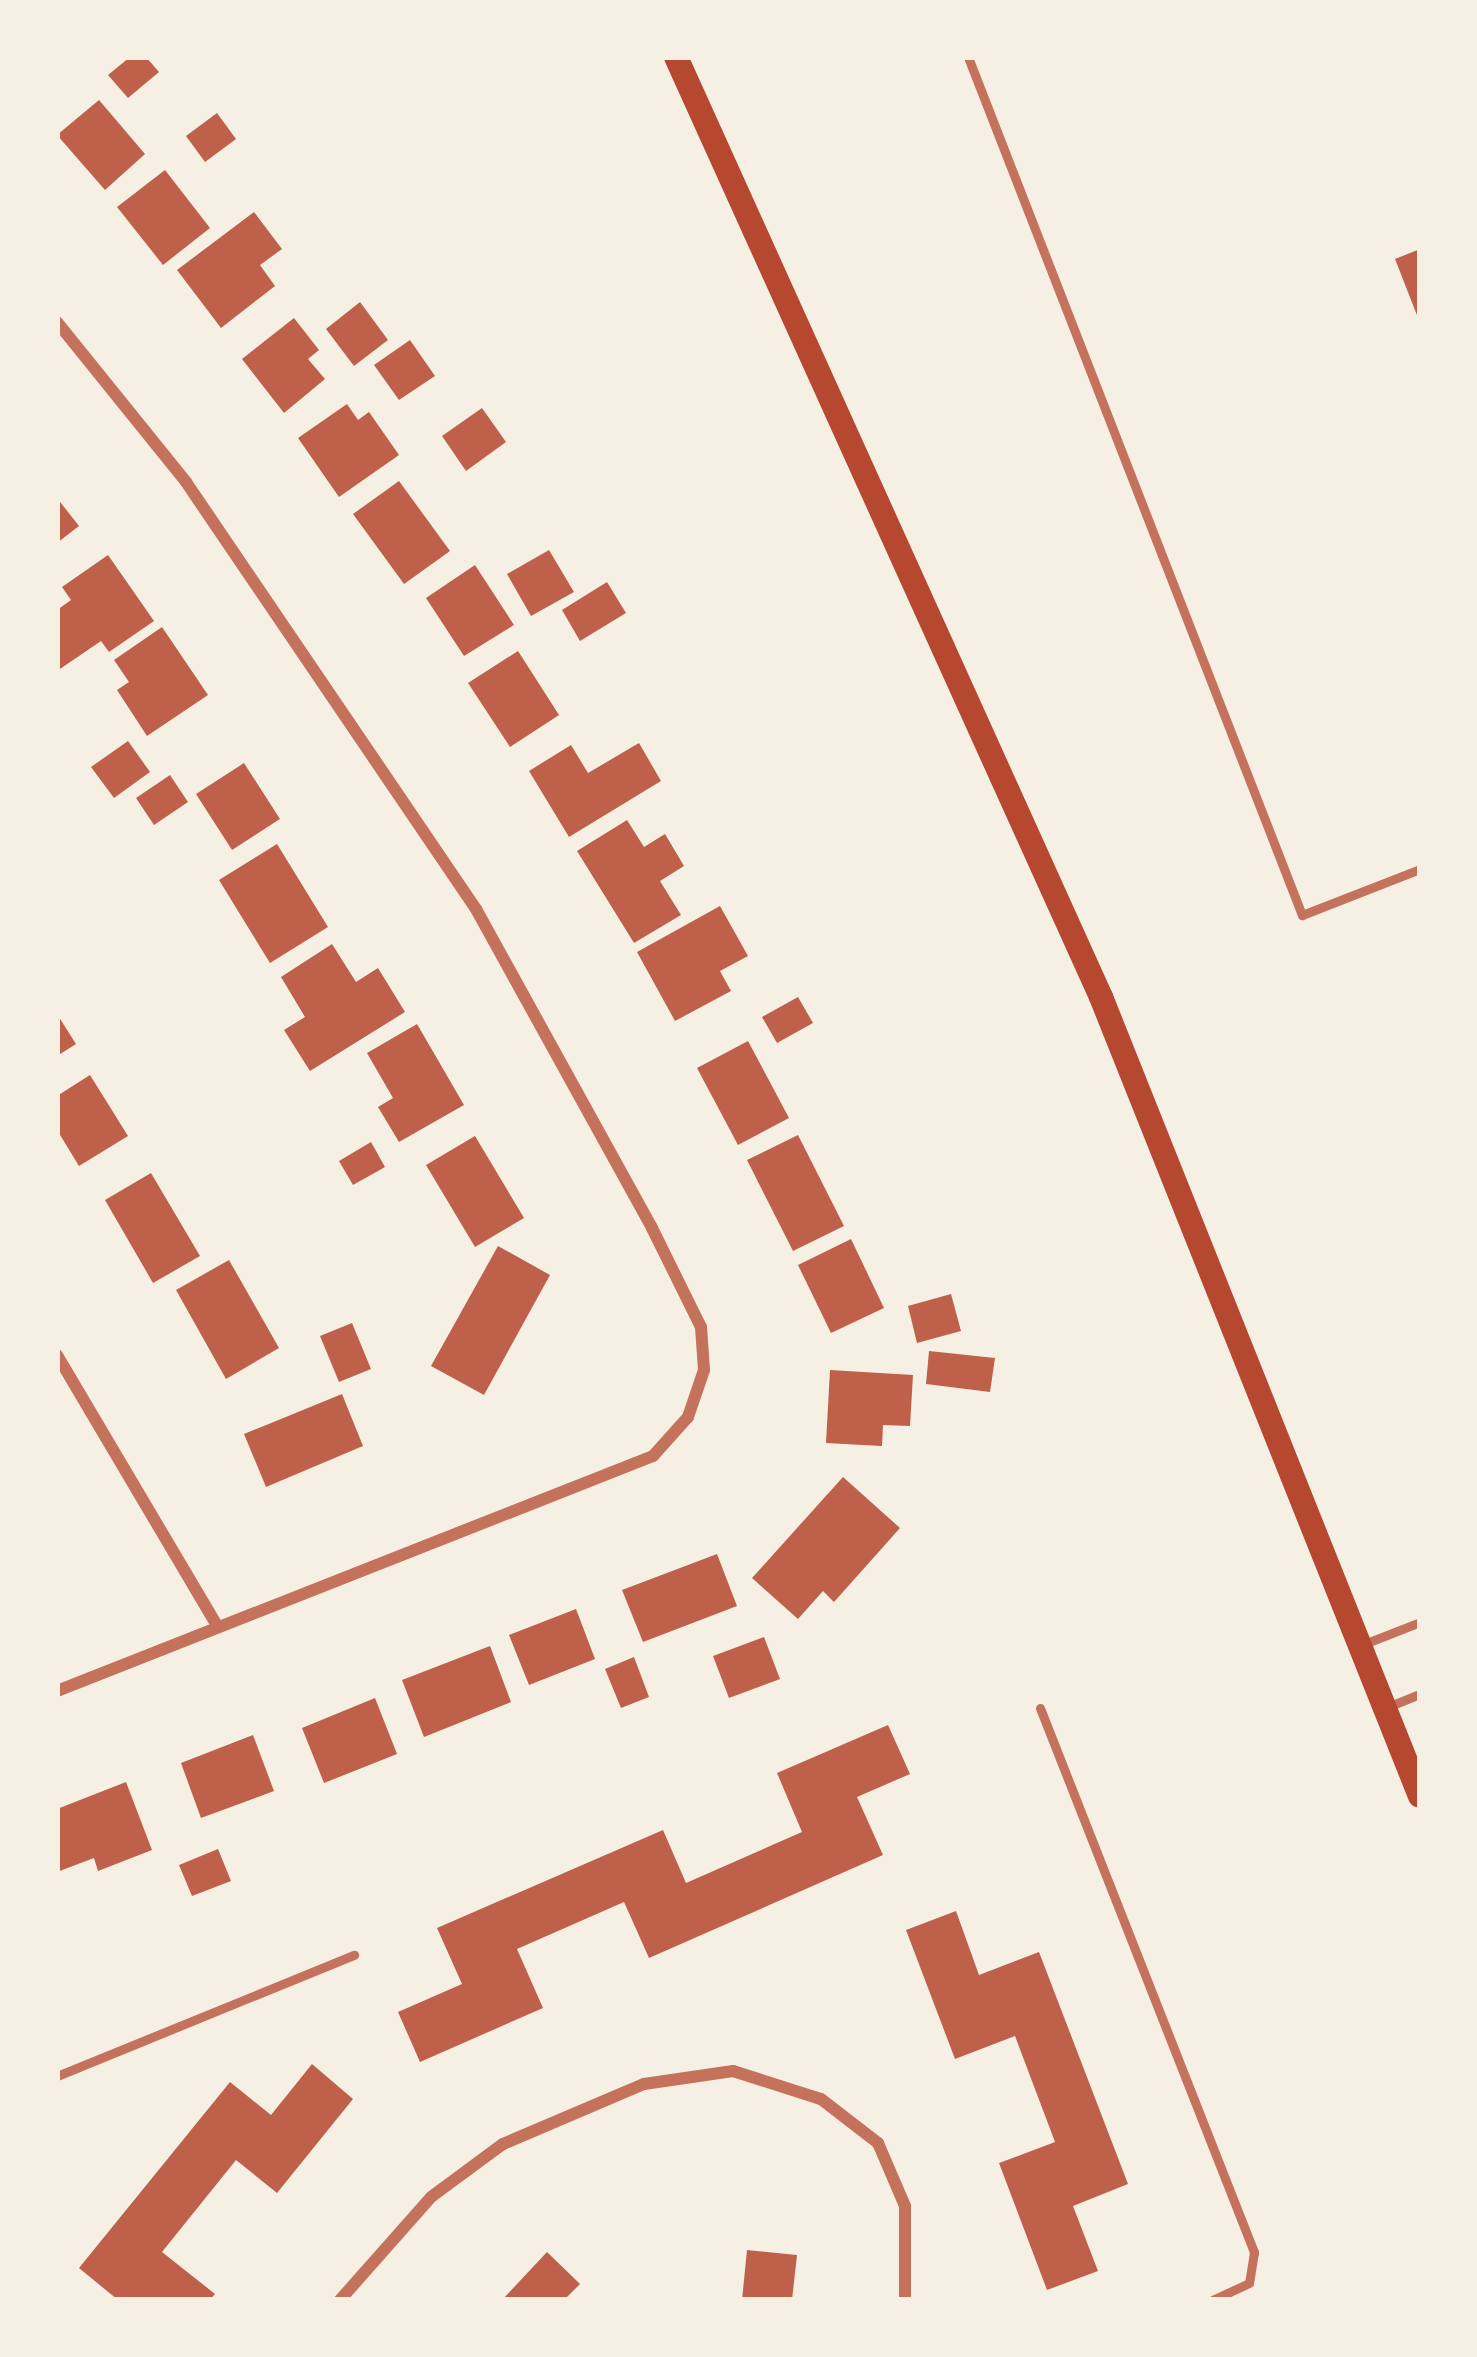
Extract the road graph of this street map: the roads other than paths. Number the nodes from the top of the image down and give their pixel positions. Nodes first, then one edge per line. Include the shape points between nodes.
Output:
1 (676, 57) edge
2 (968, 57) edge
3 (57, 322) edge
4 (1420, 869) edge
5 (57, 1355) edge
6 (1420, 1622) edge
7 (217, 1626) junction
8 (1360, 1646) junction
9 (57, 1691) edge
10 (1420, 1694) edge
11 (1040, 1708) dead end
12 (1385, 1708) junction
13 (1420, 1796) edge
14 (354, 1955) dead end
15 (57, 2076) edge
16 (340, 2300) edge
17 (905, 2300) edge
18 (1213, 2300) edge

1 - 8 main road via 1101,997
2 - 4 lane via 1302,915
3 - 7 street via 186,482 464,890 700,1327 704,1370 688,1418 653,1456
5 - 7 street
6 - 8 lane
7 - 9 street
8 - 12 main road
10 - 12 lane
11 - 18 lane via 1254,2252 1249,2283
12 - 13 main road
14 - 15 lane
16 - 17 street via 431,2197 502,2144 644,2084 733,2071 821,2099 878,2144 905,2206

